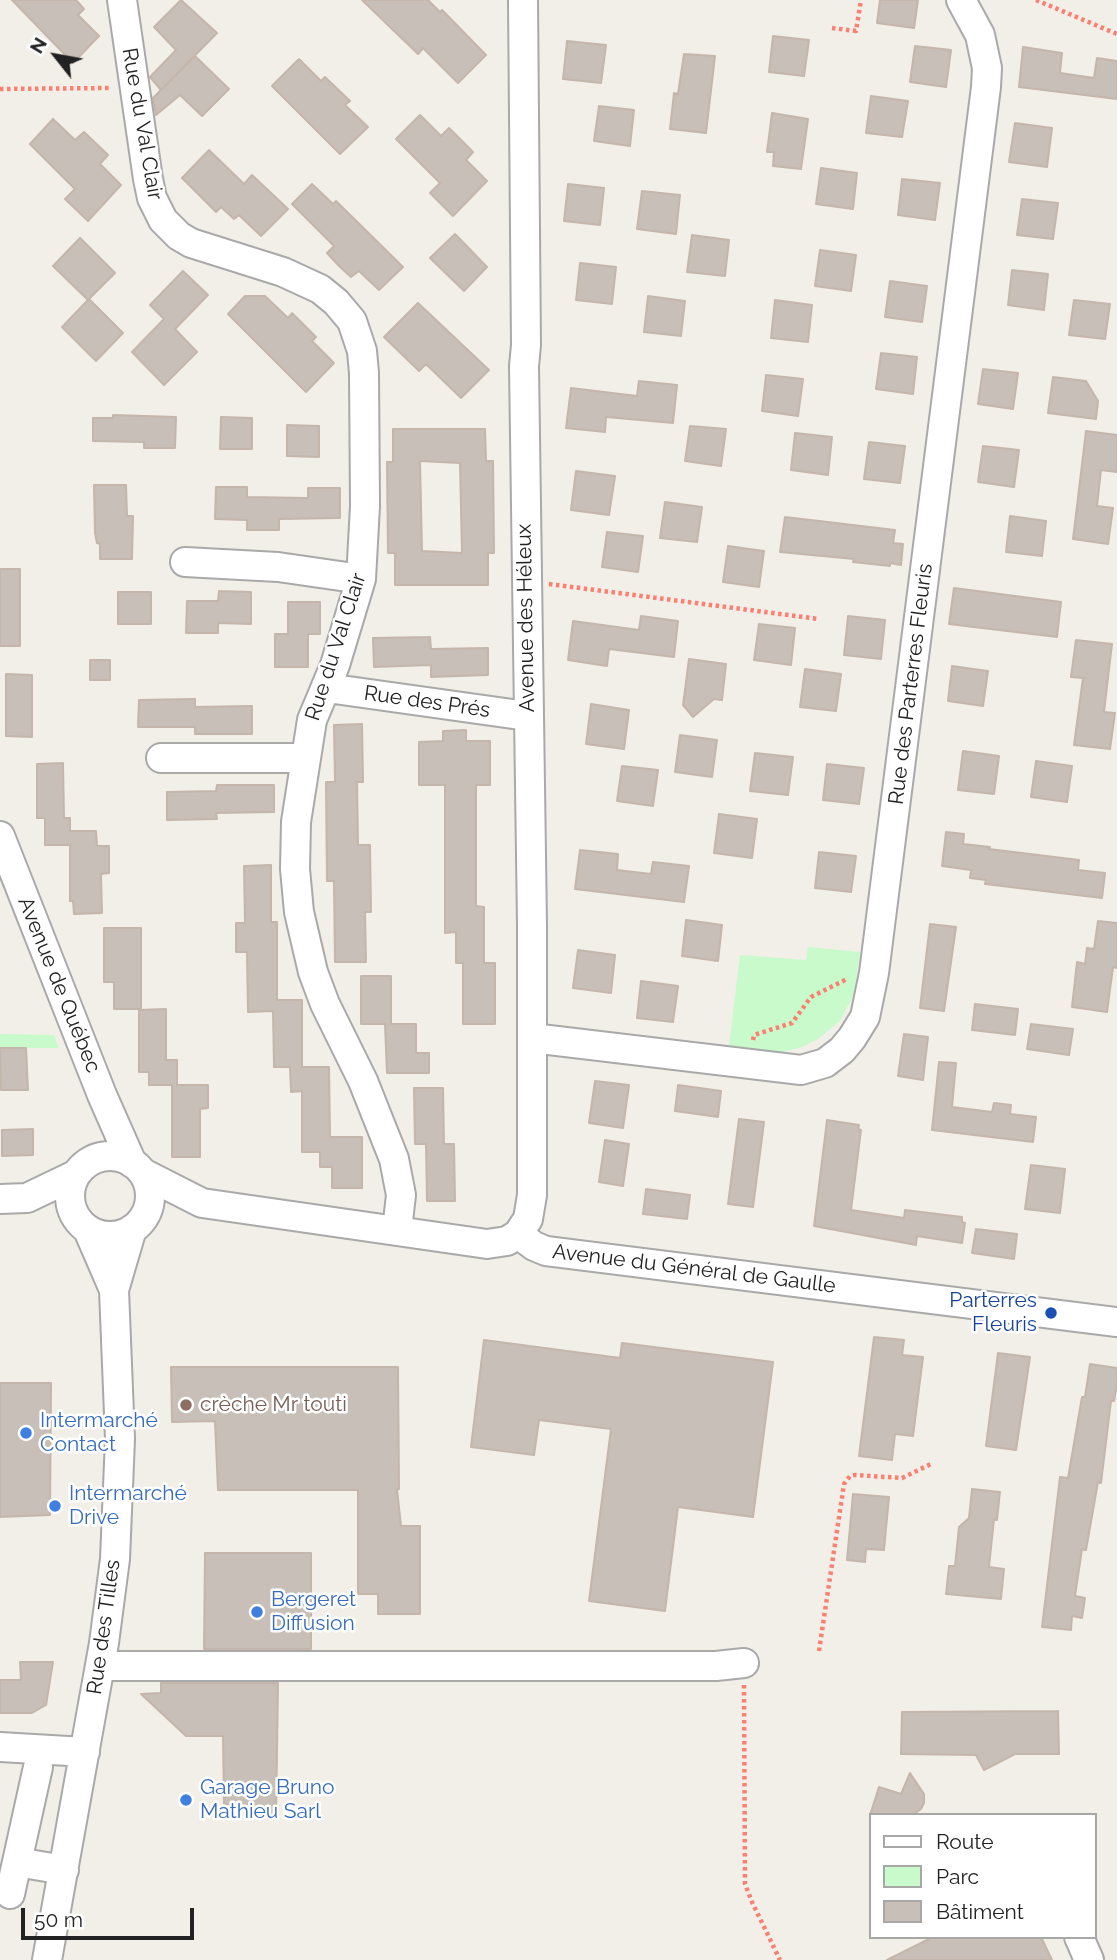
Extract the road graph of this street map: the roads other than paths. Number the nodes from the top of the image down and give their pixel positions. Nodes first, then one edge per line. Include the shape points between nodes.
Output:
1 (122, 0) edge
2 (523, 0) edge
3 (961, 0) edge
4 (184, 562) dead end
5 (360, 579) junction
6 (327, 688) junction
7 (527, 716) junction
8 (161, 758) dead end
9 (304, 758) junction
10 (0, 836) edge
11 (531, 1038) junction
12 (102, 1095) junction
13 (137, 1168) junction
14 (79, 1171) junction
15 (13, 1199) edge
16 (201, 1203) junction
17 (81, 1223) junction
18 (138, 1224) junction
19 (397, 1230) junction
20 (518, 1234) junction
21 (114, 1290) junction
22 (1117, 1322) edge
23 (744, 1663) road end
24 (100, 1666) junction
25 (0, 1747) edge
26 (85, 1752) junction
27 (38, 1767) dead end
28 (17, 1862) junction
29 (64, 1870) junction
30 (10, 1894) dead end
31 (1080, 1939) edge
32 (47, 1960) edge
33 (1089, 1960) edge

1 - 5 street, Rue du Val Clair via 157,210 171,229 199,246 309,283 336,302 358,335 364,373 365,506
2 - 7 street, Avenue des Héleux
3 - 11 street, Rue des Parterres Fleuris via 980,35 986,87 865,1017 832,1058 801,1070
4 - 5 street via 278,567
5 - 6 street, Rue du Val Clair
6 - 7 street, Rue des Prés
6 - 9 street, Rue du Val Clair via 312,720
7 - 11 street, Avenue des Héleux
8 - 9 street
9 - 19 street, Rue du Val Clair via 295,849 300,922 325,1004 363,1081 394,1160 401,1195
10 - 12 street, Avenue de Québec
11 - 20 street, Avenue des Héleux via 532,1195 528,1219
12 - 13 street, Avenue de Québec
12 - 14 street, Avenue de Québec via 96,1131
13 - 14 street via 112,1156 100,1157
13 - 16 street
13 - 18 street via 148,1184 149,1198
14 - 15 street
14 - 17 street via 70,1198
15 - 17 street
16 - 18 street
16 - 19 street
17 - 18 street via 106,1236
17 - 21 street, Rue des Tilles
18 - 21 street, Rue des Tilles
19 - 20 street via 487,1244
20 - 22 street, Avenue du Général de Gaulle via 539,1249 557,1253
21 - 24 street, Rue des Tilles via 118,1504
23 - 24 street
24 - 26 street, Rue des Tilles
25 - 26 street
26 - 29 street, Rue des Tilles
27 - 28 street
28 - 29 street
28 - 30 street
29 - 32 street, Rue des Tilles
31 - 33 street

